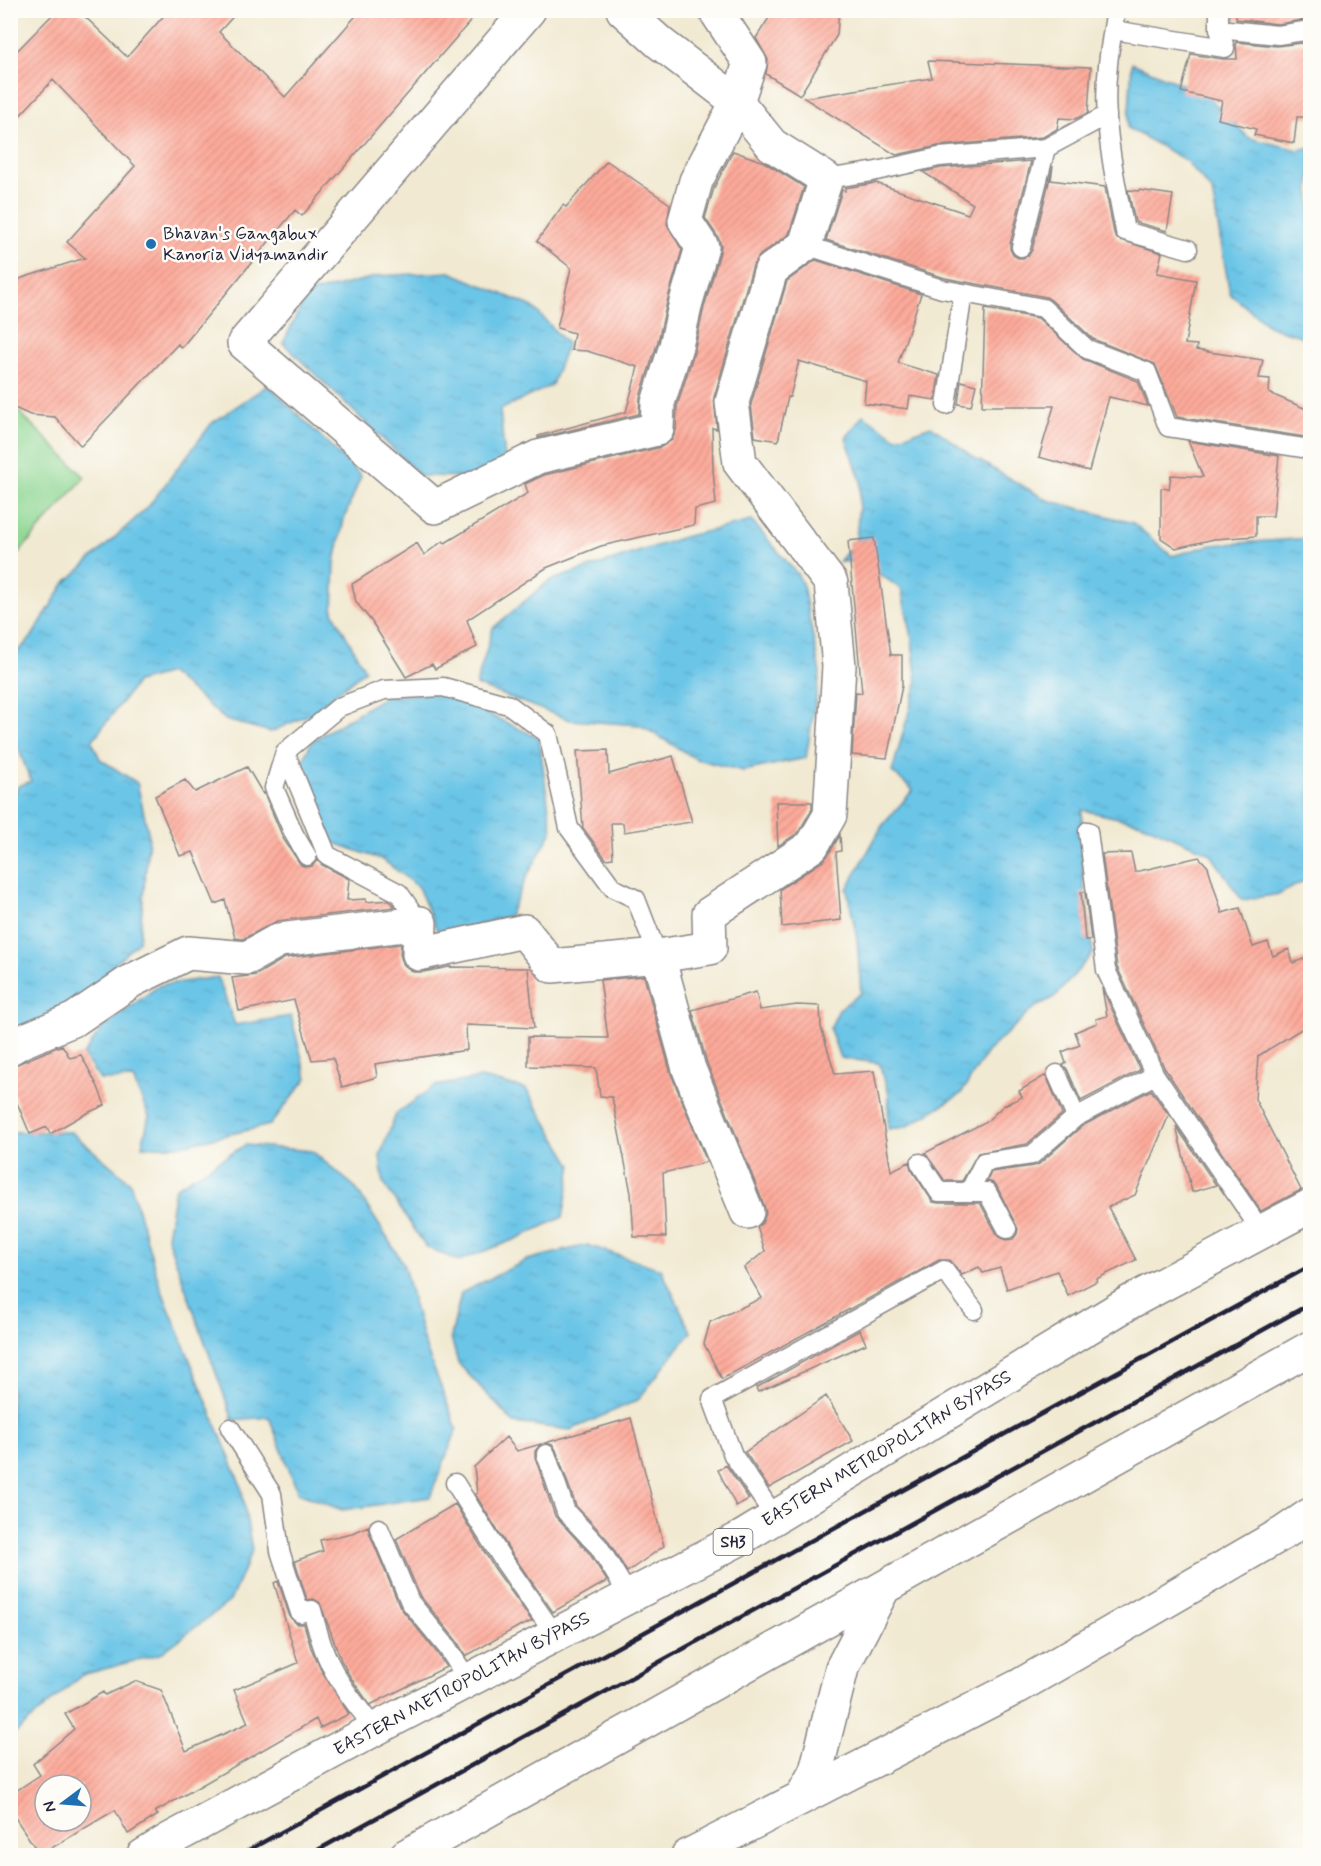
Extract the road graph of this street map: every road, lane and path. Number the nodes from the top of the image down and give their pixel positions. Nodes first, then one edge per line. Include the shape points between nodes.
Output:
1 (529, 10) edge
2 (623, 10) edge
3 (715, 10) edge
4 (1116, 10) edge
5 (1219, 10) edge
6 (1219, 29) junction
7 (1113, 30) junction
8 (1311, 35) edge
9 (737, 102) junction
10 (1107, 115) junction
11 (1046, 148) junction
12 (826, 179) junction
13 (805, 245) junction
14 (1021, 247) dead end
15 (1188, 249) dead end
16 (963, 293) junction
17 (946, 405) dead end
18 (1303, 448) dead end
19 (285, 752) junction
20 (1088, 831) dead end
21 (307, 856) dead end
22 (420, 923) junction
23 (658, 956) junction
24 (10, 1048) edge
25 (1057, 1074) dead end
26 (1155, 1075) junction
27 (1076, 1117) junction
28 (920, 1163) dead end
29 (969, 1192) junction
30 (1311, 1206) edge
31 (747, 1212) dead end
32 (1007, 1229) dead end
33 (1262, 1232) junction
34 (974, 1310) dead end
35 (1311, 1348) edge
36 (230, 1428) dead end
37 (546, 1454) dead end
38 (455, 1483) dead end
39 (1311, 1515) edge
40 (775, 1517) junction
41 (379, 1527) dead end
42 (883, 1589) junction
43 (629, 1596) junction
44 (555, 1635) junction
45 (468, 1680) junction
46 (375, 1729) junction
47 (802, 1797) junction
48 (707, 1851) edge
49 (143, 1856) edge
50 (406, 1856) edge

1 - 9 street via 244,343 435,507 538,457 657,429 658,403 702,247 685,221 696,181
2 - 9 street
3 - 9 street via 750,63
4 - 7 lane
5 - 6 lane
6 - 7 lane via 1225,48
6 - 8 lane via 1278,35 1304,31
7 - 10 lane via 1108,56
9 - 12 street via 772,145
10 - 11 lane
10 - 15 lane via 1125,231
11 - 12 lane via 939,157
11 - 14 lane
12 - 13 street
13 - 16 lane
13 - 23 street via 771,270 732,402 740,463 831,583 839,666 830,815 812,846 709,914 710,948
16 - 17 lane
16 - 18 lane via 1043,308 1088,349 1148,372 1168,428
19 - 21 lane via 274,788
19 - 22 lane via 327,855 399,893
19 - 23 lane via 339,707 384,690 443,687 509,705 548,734 569,828 613,888 636,899
20 - 26 lane via 1106,970
22 - 23 street via 419,954 524,931 552,966
22 - 24 street via 279,940 247,958 188,953 131,981 75,1019
23 - 31 street via 689,1069
25 - 27 lane
26 - 27 lane
26 - 33 lane
27 - 29 lane via 1032,1155 984,1162
28 - 29 lane via 939,1192
29 - 32 lane via 987,1192
30 - 33 street, EASTERN METROPOLITAN BYPASS / SH3
33 - 40 street, EASTERN METROPOLITAN BYPASS / SH3 via 1130,1302
34 - 40 lane via 944,1270 712,1399 733,1455
35 - 42 street
36 - 46 lane via 272,1494 280,1551 300,1613 312,1610 325,1654
37 - 43 lane via 566,1512 600,1547
38 - 44 lane
39 - 47 street via 1019,1686
40 - 43 street, EASTERN METROPOLITAN BYPASS / SH3
41 - 45 lane via 410,1602
42 - 47 street via 842,1668 816,1771
42 - 50 street
43 - 44 street, EASTERN METROPOLITAN BYPASS / SH3
44 - 45 street, EASTERN METROPOLITAN BYPASS / SH3
45 - 46 street, EASTERN METROPOLITAN BYPASS / SH3
46 - 49 street, EASTERN METROPOLITAN BYPASS / SH3
47 - 48 street

